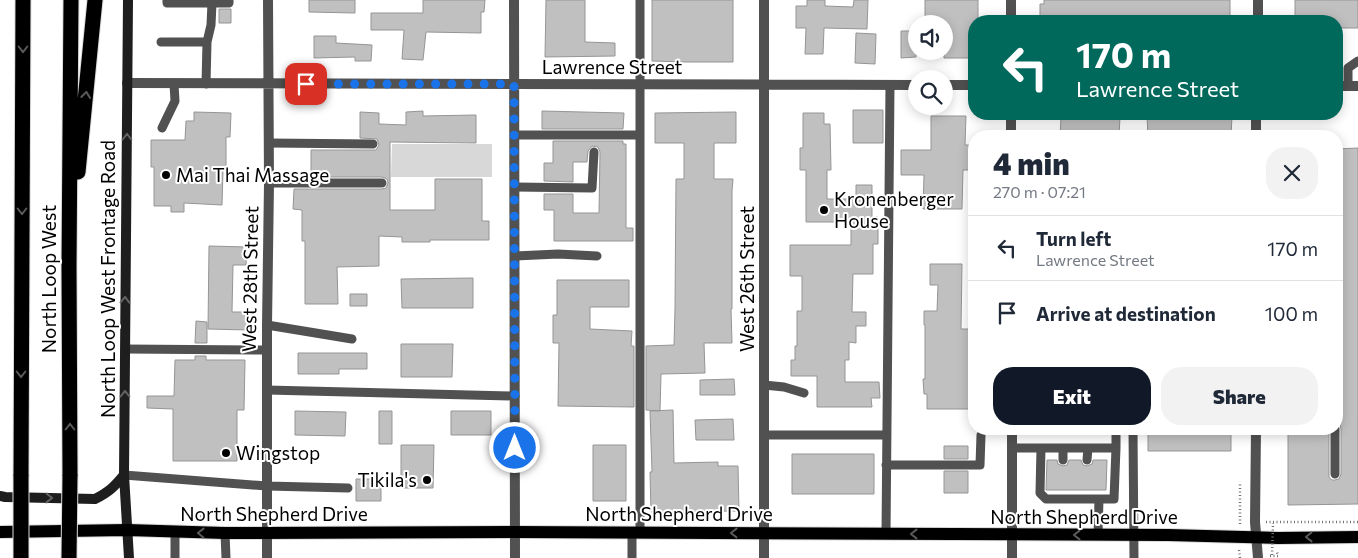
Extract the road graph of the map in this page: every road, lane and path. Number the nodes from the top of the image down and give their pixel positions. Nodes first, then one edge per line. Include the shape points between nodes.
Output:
1 (23, 0) edge
2 (71, 0) edge
3 (95, 0) edge
4 (128, 0) edge
5 (167, 0) edge
6 (229, 0) edge
7 (268, 0) edge
8 (514, 0) edge
9 (640, 0) edge
10 (764, 0) edge
11 (1011, 0) edge
12 (1258, 0) edge
13 (212, 3) junction
14 (1011, 15) edge
15 (1258, 15) edge
16 (160, 42) dead end
17 (207, 42) junction
18 (1358, 61) edge
19 (127, 83) junction
20 (174, 84) junction
21 (206, 84) junction
22 (268, 84) junction
23 (514, 84) junction
24 (640, 84) junction
25 (764, 84) junction
26 (890, 85) junction
27 (908, 85) edge
28 (953, 85) edge
29 (968, 85) edge
30 (1353, 86) edge
31 (162, 128) dead end
32 (514, 135) junction
33 (640, 135) junction
34 (269, 144) junction
35 (373, 144) dead end
36 (594, 152) dead end
37 (269, 183) junction
38 (382, 183) dead end
39 (515, 187) junction
40 (515, 256) junction
41 (597, 256) dead end
42 (69, 266) junction
43 (267, 325) junction
44 (352, 340) dead end
45 (125, 349) junction
46 (267, 350) junction
47 (764, 385) junction
48 (267, 390) junction
49 (804, 393) dead end
50 (515, 396) junction
51 (764, 435) junction
52 (887, 435) junction
53 (981, 435) dead end
54 (1012, 435) edge
55 (1116, 435) edge
56 (1133, 435) edge
57 (1256, 435) edge
58 (1335, 435) edge
59 (1012, 448) junction
60 (1041, 448) junction
61 (1063, 448) junction
62 (1088, 448) junction
63 (1116, 448) junction
64 (1063, 460) dead end
65 (1087, 460) dead end
66 (886, 466) junction
67 (1335, 474) dead end
68 (124, 475) junction
69 (1240, 484) dead end
70 (267, 486) junction
71 (348, 488) dead end
72 (0, 496) edge
73 (1098, 499) junction
74 (1240, 522) dead end
75 (1273, 522) dead end
76 (1278, 522) dead end
77 (1358, 522) edge
78 (127, 530) junction
79 (0, 532) edge
80 (175, 532) junction
81 (515, 532) junction
82 (225, 533) junction
83 (267, 533) junction
84 (636, 533) junction
85 (764, 533) junction
86 (886, 534) junction
87 (1012, 535) junction
88 (1098, 535) junction
89 (1134, 535) junction
90 (1358, 536) edge
91 (1256, 537) junction
92 (1239, 550) dead end
93 (1278, 550) dead end
94 (1271, 556) edge
95 (21, 558) edge
96 (69, 558) edge
97 (129, 558) edge
98 (176, 558) edge
99 (226, 558) edge
100 (267, 558) edge
101 (515, 558) edge
102 (632, 558) edge
103 (764, 558) edge
104 (1012, 558) edge
105 (1134, 558) edge
106 (1240, 558) edge
107 (1258, 558) edge

1 -> 95 highway, North Loop West, bridge
2 - 42 highway, North Loop West
42 -> 3 highway
4 - 19 main road, North Loop West Frontage Road
5 - 13 lane via 167,3
6 - 13 lane via 229,3
7 - 22 street, West 28th Street
8 - 23 street
9 - 24 lane
10 - 25 street, West 26th Street
11 - 14 street
12 - 15 street
13 - 17 lane
16 - 17 lane
17 - 21 lane
18 - 30 lane via 1348,68
19 - 20 street, Lawrence Street
45 -> 19 main road, North Loop West Frontage Road
20 - 21 street, Lawrence Street
20 - 31 lane via 175,101
21 - 22 street, Lawrence Street
22 - 23 street, Lawrence Street
22 - 34 street, West 28th Street
23 - 24 street, Lawrence Street
23 - 32 street
24 - 25 street, Lawrence Street
24 - 33 lane
25 - 26 street, Lawrence Street
25 - 47 street, West 26th Street
26 - 27 street, Lawrence Street
26 - 52 lane
28 - 29 street
32 - 33 lane
32 - 39 street
33 - 84 lane
34 - 35 lane
34 - 37 street, West 28th Street
36 - 39 lane via 592,188
37 - 38 lane
37 - 43 street, West 28th Street
39 - 40 street
40 - 41 lane
40 - 50 street
96 -> 42 highway, North Loop West, bridge
43 - 44 lane
43 - 46 street, West 28th Street
45 - 46 lane
68 -> 45 main road, North Loop West Frontage Road
46 - 48 street, West 28th Street
47 - 49 lane
47 - 51 street, West 26th Street
48 - 50 lane
48 - 70 street, West 28th Street
50 - 81 street
51 - 52 lane
51 - 85 street, West 26th Street
52 - 66 lane
53 - 66 lane via 980,465
54 - 59 street
55 - 63 lane
56 - 89 lane
57 - 91 street
58 - 67 lane
59 - 60 lane
59 - 87 street
60 - 61 lane
60 - 73 lane via 1040,492 1046,499 1062,495 1087,495
61 - 62 lane
61 - 64 lane
62 - 63 lane
62 - 65 lane
63 - 73 lane via 1114,499
66 - 86 lane
68 - 70 lane
72 -> 68 main road via 95,499 106,494
68 - 78 main road, North Loop West Frontage Road
69 - 74 path
70 - 71 lane
70 - 83 street, West 28th Street
73 - 88 lane
75 - 94 path, bridge
76 - 77 path
78 - 79 main road, North Shepherd Drive
78 - 80 main road, North Shepherd Drive
78 - 97 main road, North Loop West Frontage Road
82 -> 80 main road, North Shepherd Drive
80 - 98 lane
81 - 83 main road, North Shepherd Drive
81 - 84 main road, North Shepherd Drive
81 - 101 street
82 - 83 main road, North Shepherd Drive
82 - 99 lane
83 - 100 street, West 28th Street
85 -> 84 main road, North Shepherd Drive
84 - 102 lane
85 - 86 main road, North Shepherd Drive
85 - 103 street, West 26th Street
87 -> 86 main road, North Shepherd Drive
88 -> 87 main road, North Shepherd Drive
87 - 104 street
88 - 89 main road, North Shepherd Drive
89 - 91 main road, North Shepherd Drive
89 - 105 lane
90 -> 91 main road, North Shepherd Drive
91 - 107 street
92 - 106 path
93 - 94 path via 1278,556

